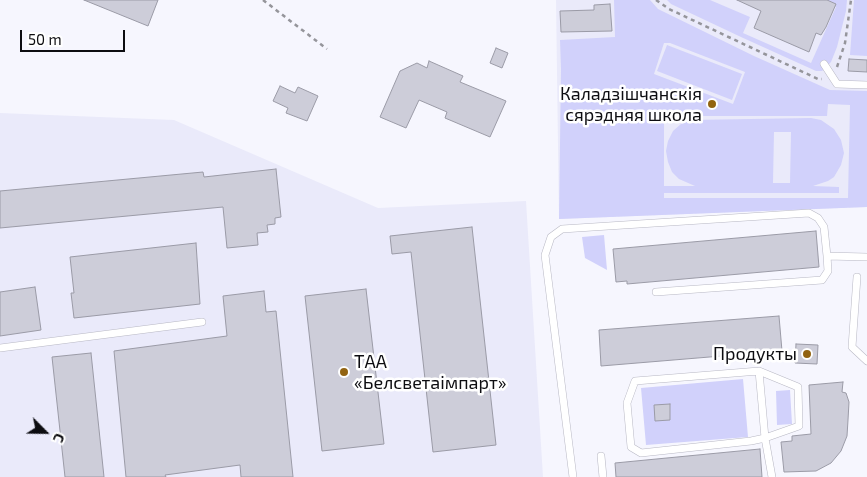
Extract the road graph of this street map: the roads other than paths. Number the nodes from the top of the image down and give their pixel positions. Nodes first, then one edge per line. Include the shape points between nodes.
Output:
1 (824, 64) dead end
2 (867, 85) edge
3 (827, 256) junction
4 (867, 257) edge
5 (857, 277) dead end
6 (656, 292) dead end
7 (202, 322) dead end
8 (0, 348) edge
9 (867, 362) edge
10 (759, 371) junction
11 (765, 438) junction
12 (601, 456) dead end
13 (573, 477) edge
14 (603, 477) edge
15 (772, 477) edge

1 - 2 lane via 837,84
3 - 4 lane
3 - 6 lane via 828,272 822,280
3 - 13 lane via 824,228 818,218 809,213 562,229 551,237 545,255
5 - 9 lane via 852,347
7 - 8 lane
10 - 11 lane
10 - 11 lane via 798,387 799,426
10 - 11 lane via 635,381 627,403 631,447 641,453
11 - 15 lane
12 - 14 lane

